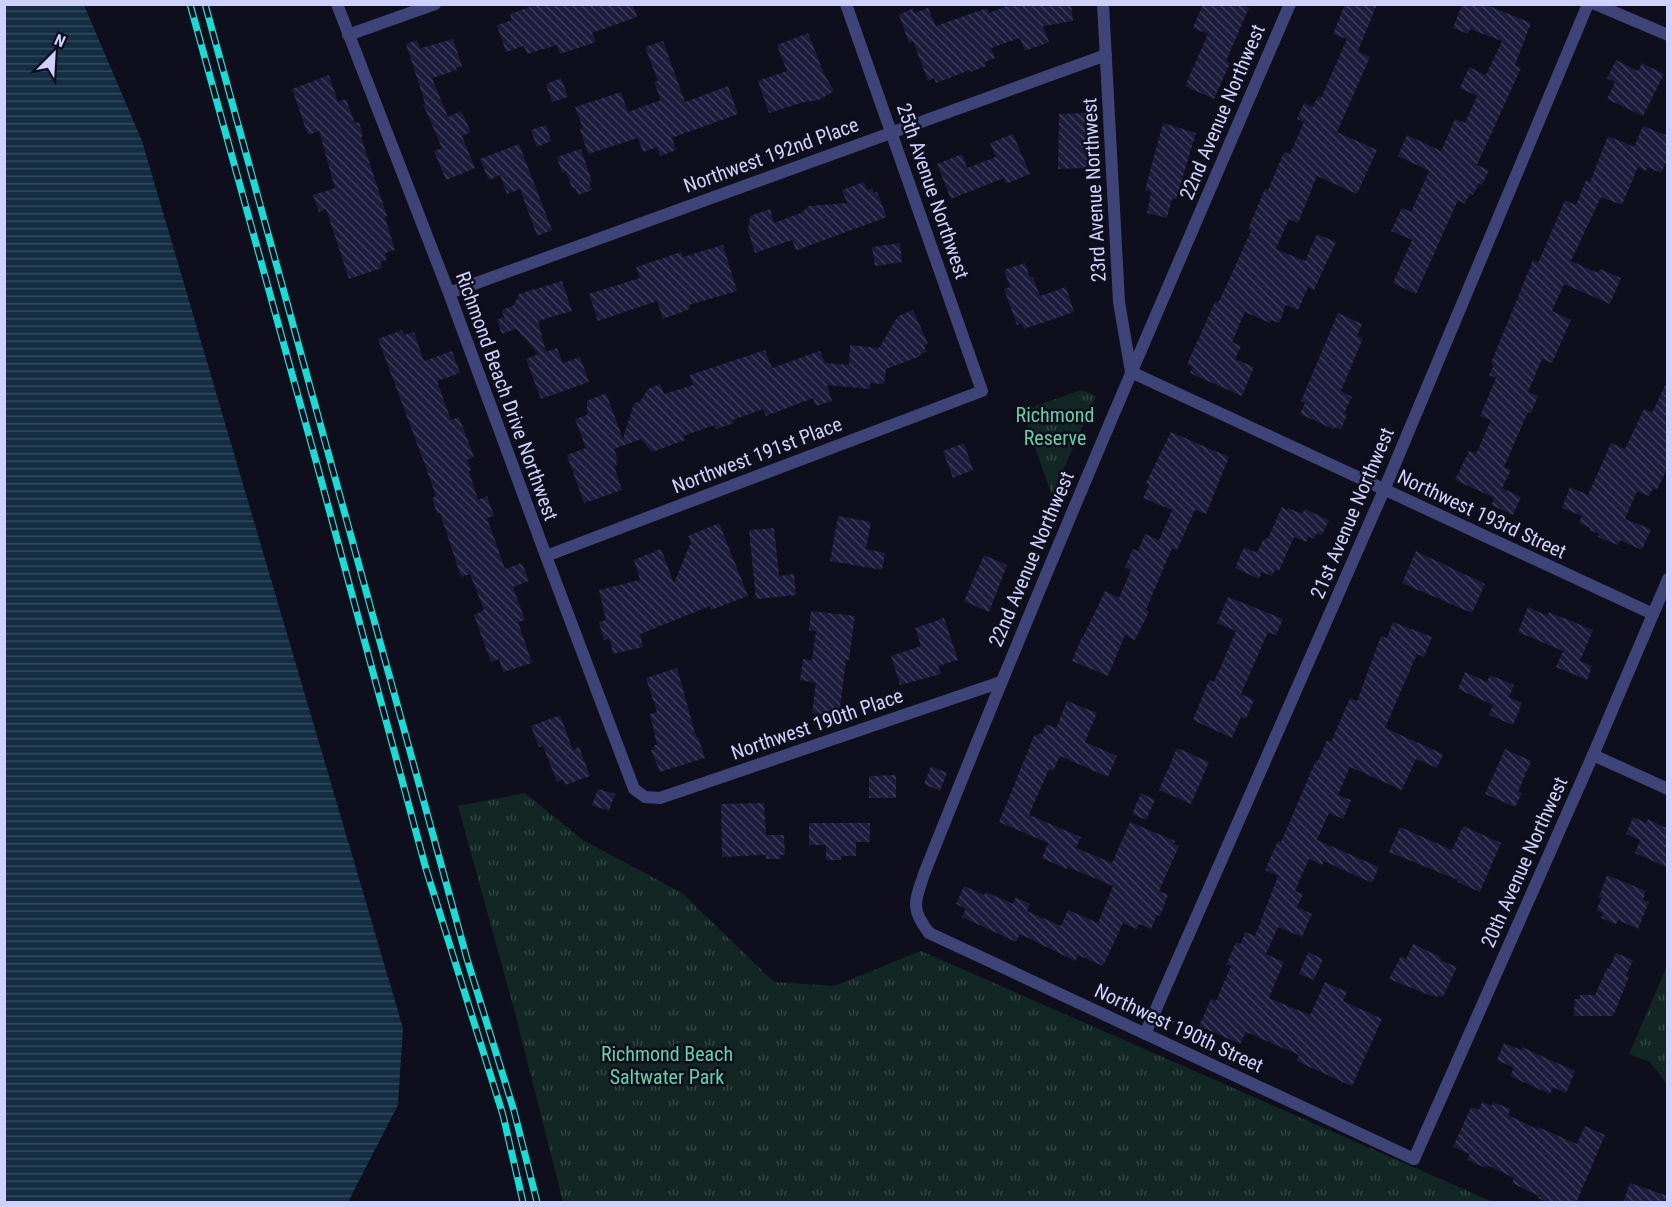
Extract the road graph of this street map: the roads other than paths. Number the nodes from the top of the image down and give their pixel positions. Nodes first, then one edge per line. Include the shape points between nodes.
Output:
1 (337, 4) edge
2 (435, 4) edge
3 (846, 4) edge
4 (1103, 4) edge
5 (1290, 4) edge
6 (1588, 4) edge
7 (1595, 4) edge
8 (348, 35) junction
9 (1668, 35) edge
10 (1106, 55) junction
11 (891, 132) junction
12 (449, 293) junction
13 (1131, 372) junction
14 (982, 391) joint
15 (1384, 490) junction
16 (546, 556) junction
17 (1668, 579) edge
18 (1653, 614) junction
19 (1001, 682) junction
20 (1593, 755) junction
21 (1668, 789) edge
22 (645, 797) joint
23 (928, 933) joint
24 (1145, 1034) junction
25 (1414, 1159) joint

1 - 8 street, Richmond Beach Drive Northwest
2 - 8 street
3 - 11 street, 25th Avenue Northwest
4 - 10 street, 23rd Avenue Northwest
5 - 13 street, 22nd Avenue Northwest
6 - 15 street, 21st Avenue Northwest
7 - 9 street
8 - 12 street, Richmond Beach Drive Northwest
10 - 11 street, Northwest 192nd Place
10 - 13 street, 23rd Avenue Northwest via 1119,302
11 - 12 street, Northwest 192nd Place
11 - 14 street, 25th Avenue Northwest
12 - 16 street, Richmond Beach Drive Northwest
13 - 15 street, Northwest 193rd Street
13 - 19 street, 22nd Avenue Northwest
14 - 16 street, Northwest 191st Place
15 - 18 street, Northwest 193rd Street
15 - 24 street, 21st Avenue Northwest
16 - 22 street, Richmond Beach Drive Northwest via 634,789
17 - 18 street, 20th Avenue Northwest
18 - 20 street, 20th Avenue Northwest
19 - 22 street, Northwest 190th Place via 660,798
19 - 23 street, 22nd Avenue Northwest via 916,901 917,918
20 - 21 street
20 - 25 street, 20th Avenue Northwest
23 - 24 street, Northwest 190th Street
24 - 25 street, Northwest 190th Street

